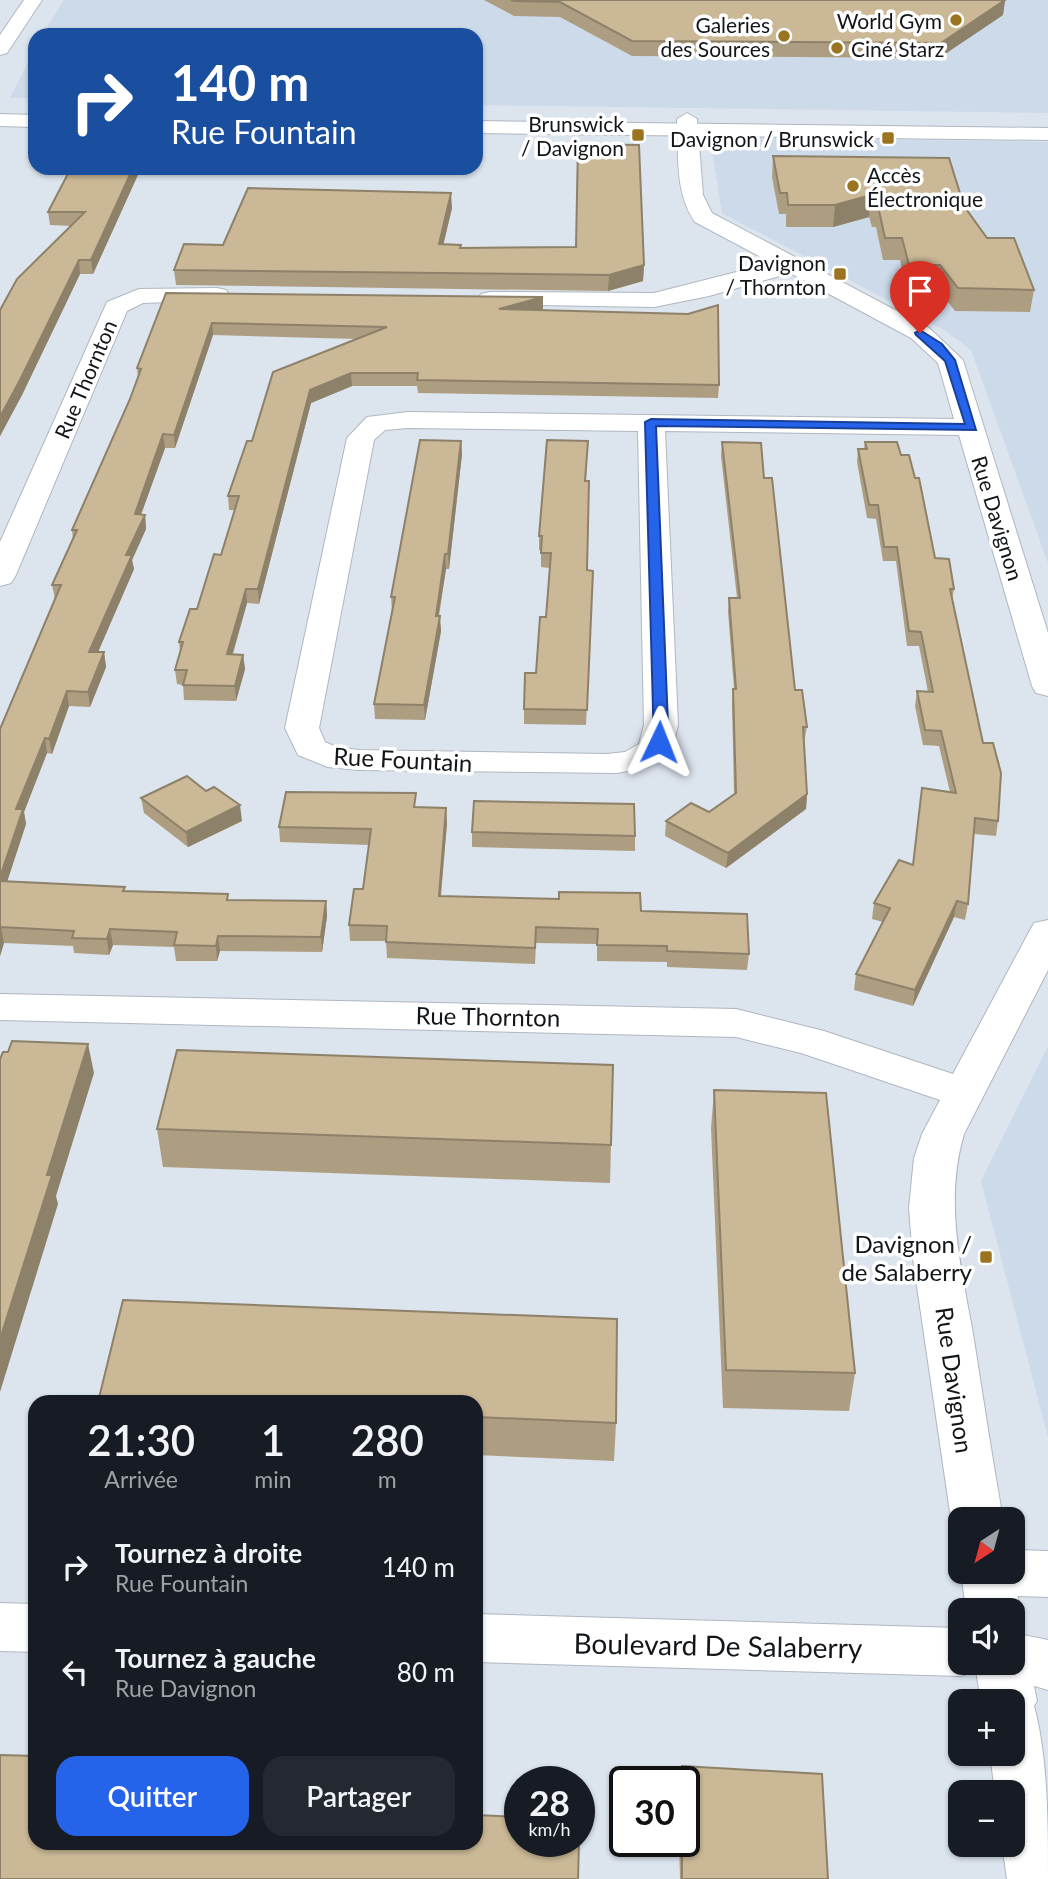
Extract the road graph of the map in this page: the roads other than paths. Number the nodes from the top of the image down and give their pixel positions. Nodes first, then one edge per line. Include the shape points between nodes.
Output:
1 (33, 0) edge
2 (0, 49) edge
3 (0, 110) edge
4 (28, 111) edge
5 (483, 116) edge
6 (0, 121) edge
7 (28, 121) edge
8 (1048, 122) edge
9 (688, 124) junction
10 (483, 127) edge
11 (1048, 134) edge
12 (792, 265) junction
13 (248, 296) edge
14 (468, 299) edge
15 (651, 422) junction
16 (972, 428) junction
17 (0, 577) edge
18 (1048, 687) edge
19 (1048, 932) edge
20 (0, 1007) edge
21 (964, 1093) junction
22 (975, 1507) edge
23 (1026, 1573) edge
24 (1048, 1574) edge
25 (0, 1627) edge
26 (28, 1628) edge
27 (483, 1638) edge
28 (948, 1652) edge
29 (1025, 1660) edge
30 (1048, 1665) edge
31 (1020, 1766) edge
32 (1036, 1879) edge

1 - 2 street
3 - 4 street
5 - 9 street
6 - 7 street
8 - 9 street
9 - 10 street
9 - 11 street
9 - 12 street, Rue Davignon via 691,189 699,213
12 - 14 street via 654,300
12 - 16 street, Rue Davignon via 939,347 954,369
13 - 17 street, Rue Thornton via 147,295 132,297 116,307
15 - 15 street, Rue Fountain via 396,420 364,432 302,728 310,748 342,760 387,761 607,764 635,761 649,754 659,742 661,725
15 - 16 street, Rue Fountain
16 - 18 street, Rue Davignon
19 - 21 street, Rue Davignon
20 - 21 street, Rue Thornton via 736,1023 810,1041
21 - 22 street, Rue Davignon via 936,1151 931,1205
23 - 24 street
25 - 26 street
27 - 28 street, Boulevard De Salaberry
29 - 30 street
31 - 32 street

